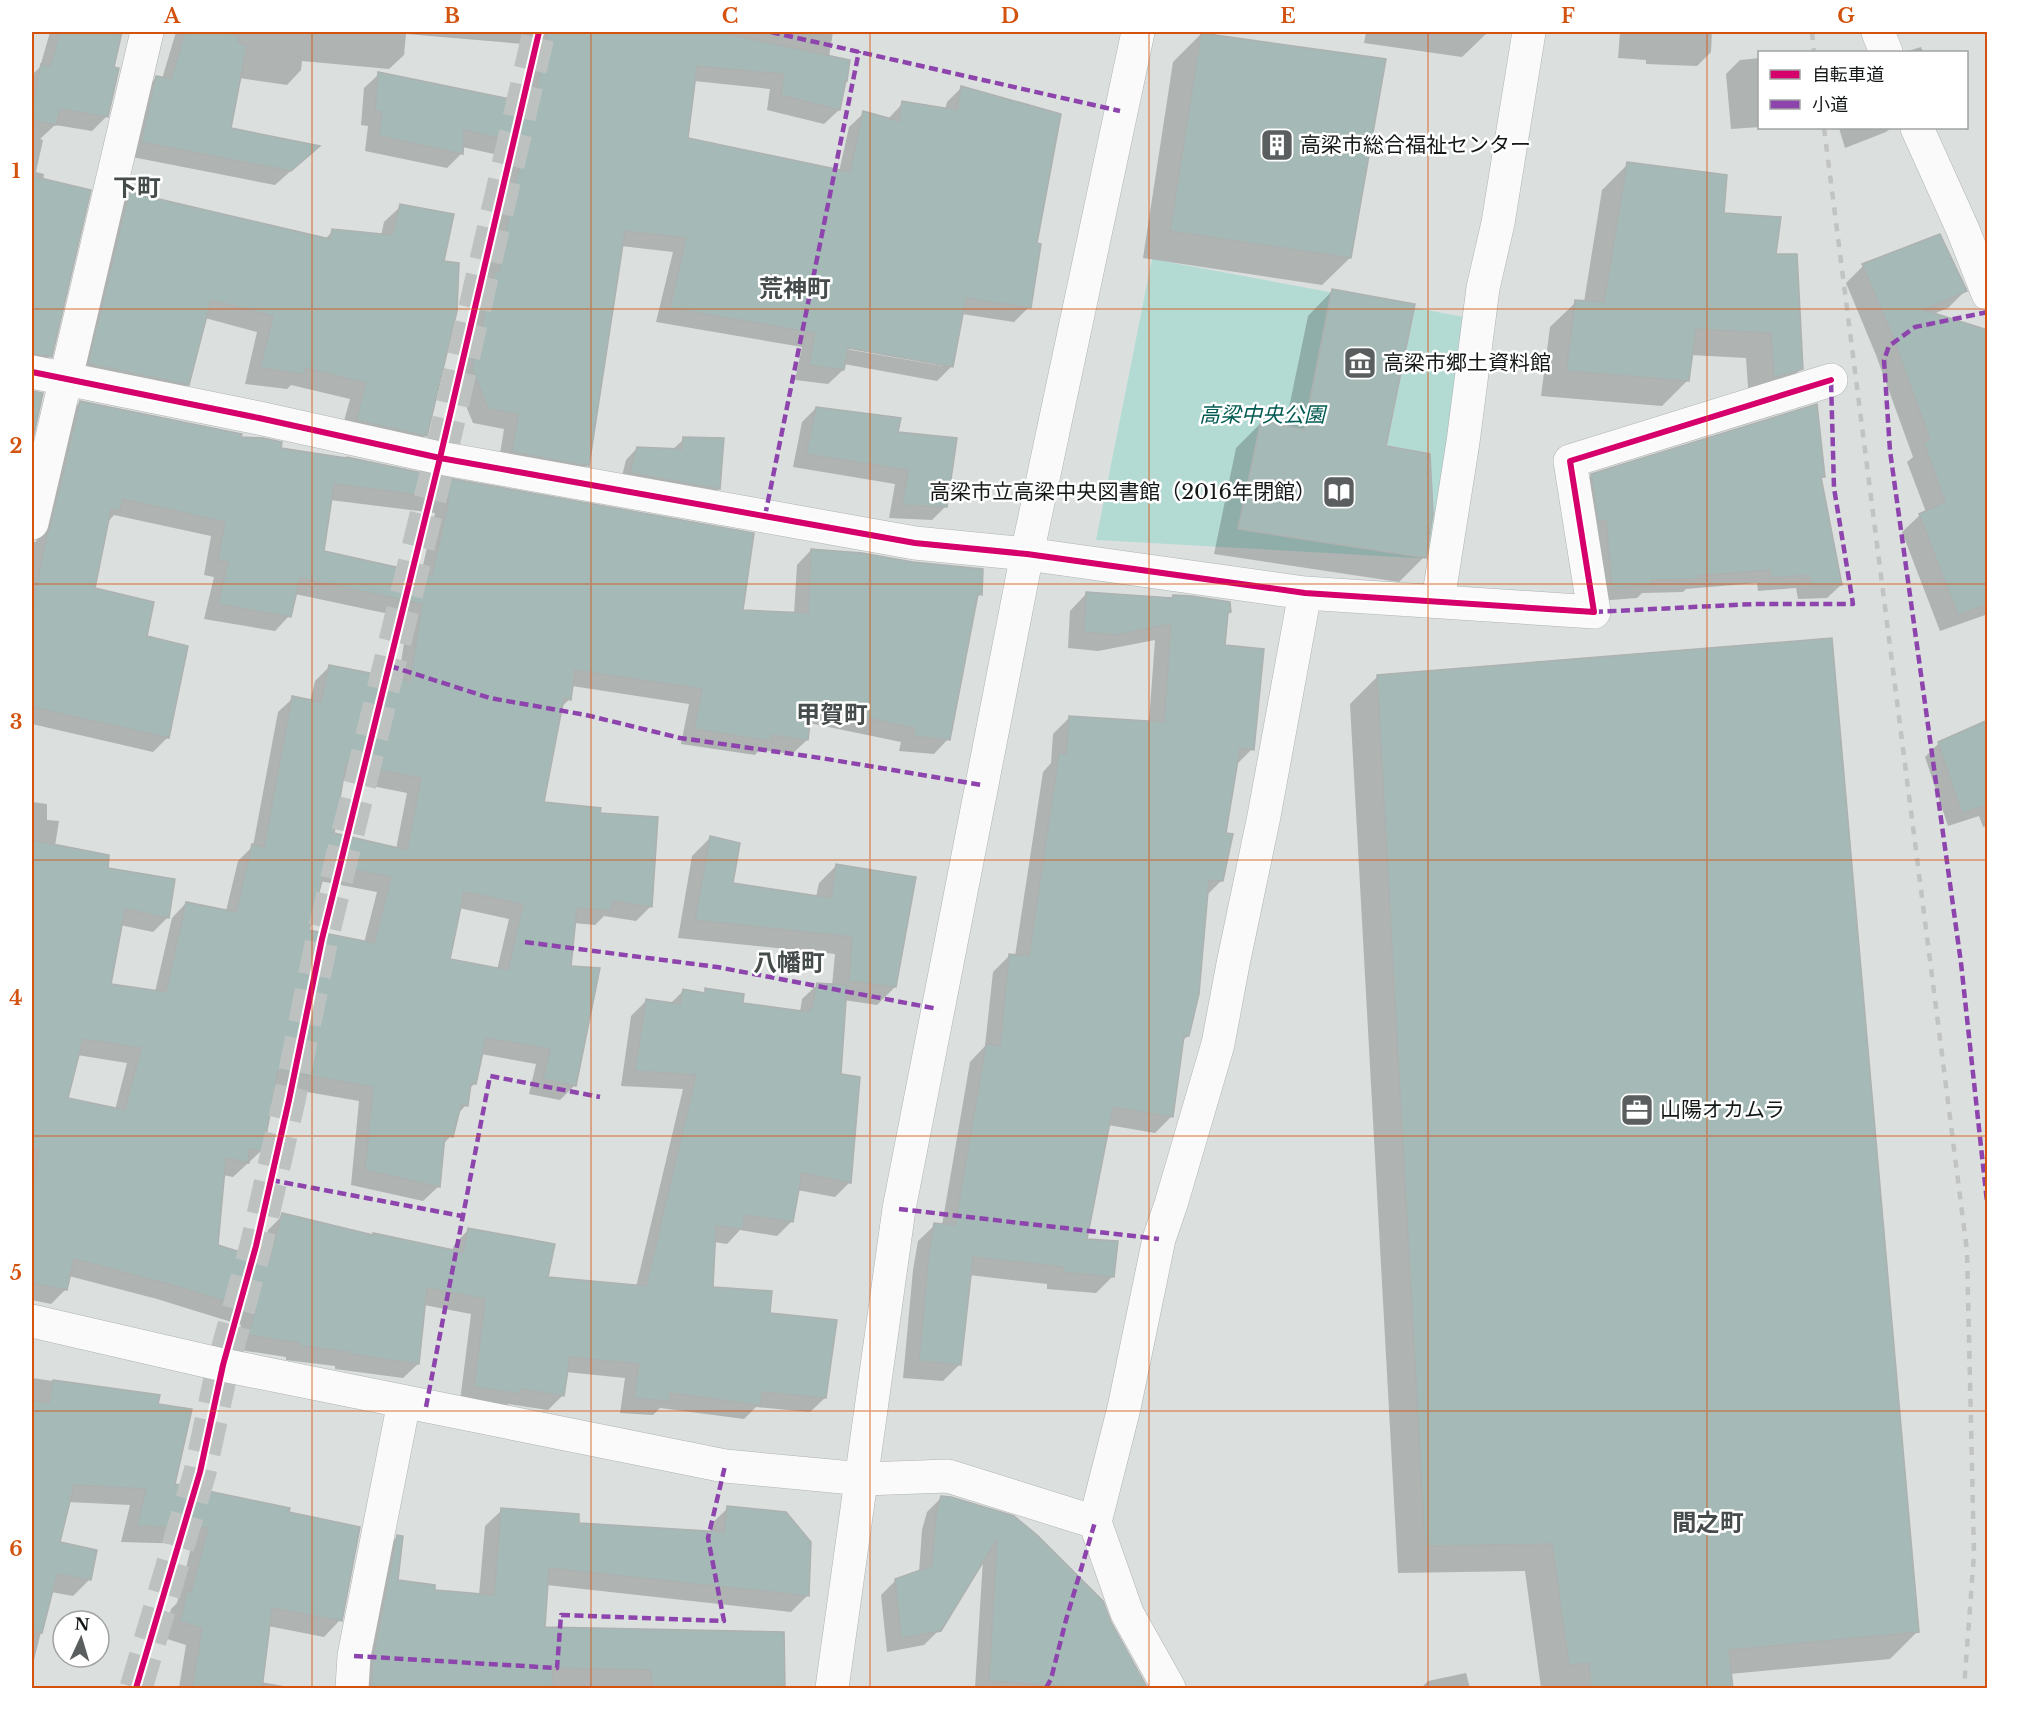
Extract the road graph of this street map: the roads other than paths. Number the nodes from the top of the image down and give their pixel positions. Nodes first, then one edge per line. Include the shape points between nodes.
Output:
1 (147, 32) edge
2 (1138, 32) edge
3 (1529, 32) edge
4 (1878, 32) edge
5 (1886, 51) edge
6 (1917, 129) edge
7 (1988, 294) edge
8 (32, 372) edge
9 (66, 380) junction
10 (1831, 380) dead end
11 (32, 523) edge
12 (1027, 554) junction
13 (1305, 593) junction
14 (1438, 602) junction
15 (32, 1321) edge
16 (404, 1402) junction
17 (863, 1479) junction
18 (1095, 1522) junction
19 (352, 1689) edge
20 (832, 1689) edge
21 (1169, 1689) edge

1 - 9 street
2 - 12 street
3 - 14 street via 1498,223 1483,288
4 - 5 street
6 - 7 street
8 - 9 street
9 - 11 street
9 - 12 street via 463,462 915,543
10 - 14 street via 1570,461 1594,612
12 - 13 street
12 - 17 street via 899,1209
13 - 14 street
13 - 18 street via 1218,1044 1159,1239 1124,1408
15 - 16 street
16 - 17 street via 725,1466
16 - 19 street via 354,1656
17 - 18 street via 948,1476
17 - 20 street
18 - 21 street via 1127,1613

